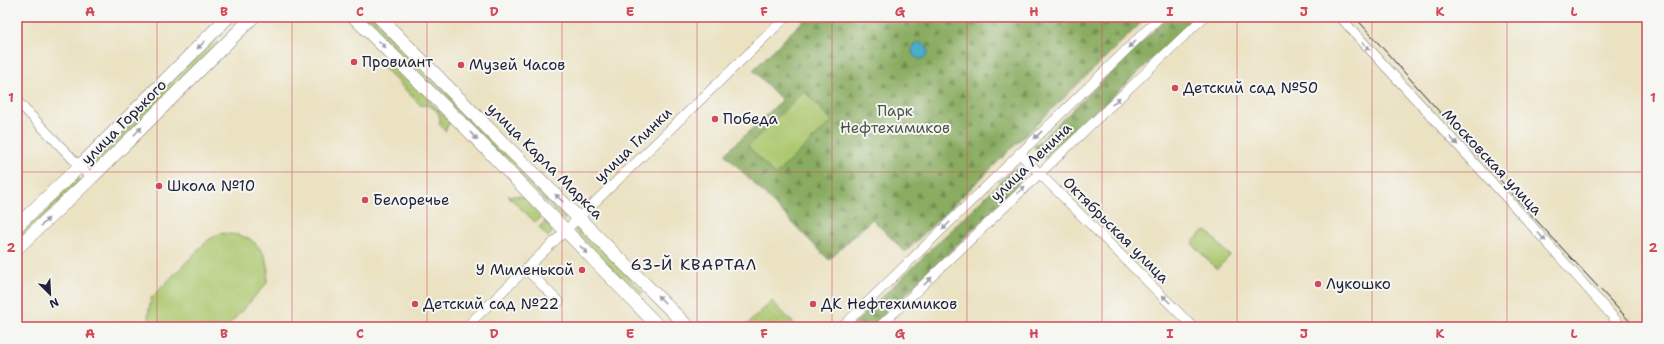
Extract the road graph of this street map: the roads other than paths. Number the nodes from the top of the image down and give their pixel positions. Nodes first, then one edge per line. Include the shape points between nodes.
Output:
1 (253, 17) edge
2 (354, 17) edge
3 (379, 17) edge
4 (786, 17) edge
5 (1160, 17) edge
6 (1204, 17) edge
7 (1340, 17) edge
8 (224, 21) edge
9 (232, 37) junction
10 (17, 101) edge
11 (1019, 153) junction
12 (80, 166) junction
13 (1039, 173) junction
14 (91, 178) junction
15 (578, 217) junction
16 (17, 226) edge
17 (565, 230) junction
18 (17, 248) edge
19 (526, 269) junction
20 (559, 302) dead end
21 (466, 327) edge
22 (659, 327) edge
23 (688, 327) edge
24 (842, 327) edge
25 (879, 327) edge
26 (1193, 327) edge
27 (1622, 327) edge

1 - 9 street, улица Горького
2 -> 17 street
15 -> 3 street, улица Карла Маркса
4 - 15 street, улица Глинки
5 -> 11 street, улица Ленина
13 -> 6 street, улица Ленина
7 -> 27 street, Московская улица
8 - 9 street
8 -> 12 street, улица Горького
14 -> 9 street, улица Горького
10 - 12 street
11 - 13 street, Октябрьская улица
11 -> 24 street, улица Ленина
12 - 14 street
12 - 16 street, улица Горького
25 -> 13 street, улица Ленина
26 -> 13 street, Октябрьская улица
18 -> 14 street, улица Горького
15 - 17 street, улица Глинки
23 -> 15 street, улица Карла Маркса
17 - 19 street, улица Глинки
17 -> 22 street
19 - 20 street
19 - 21 street, улица Глинки

